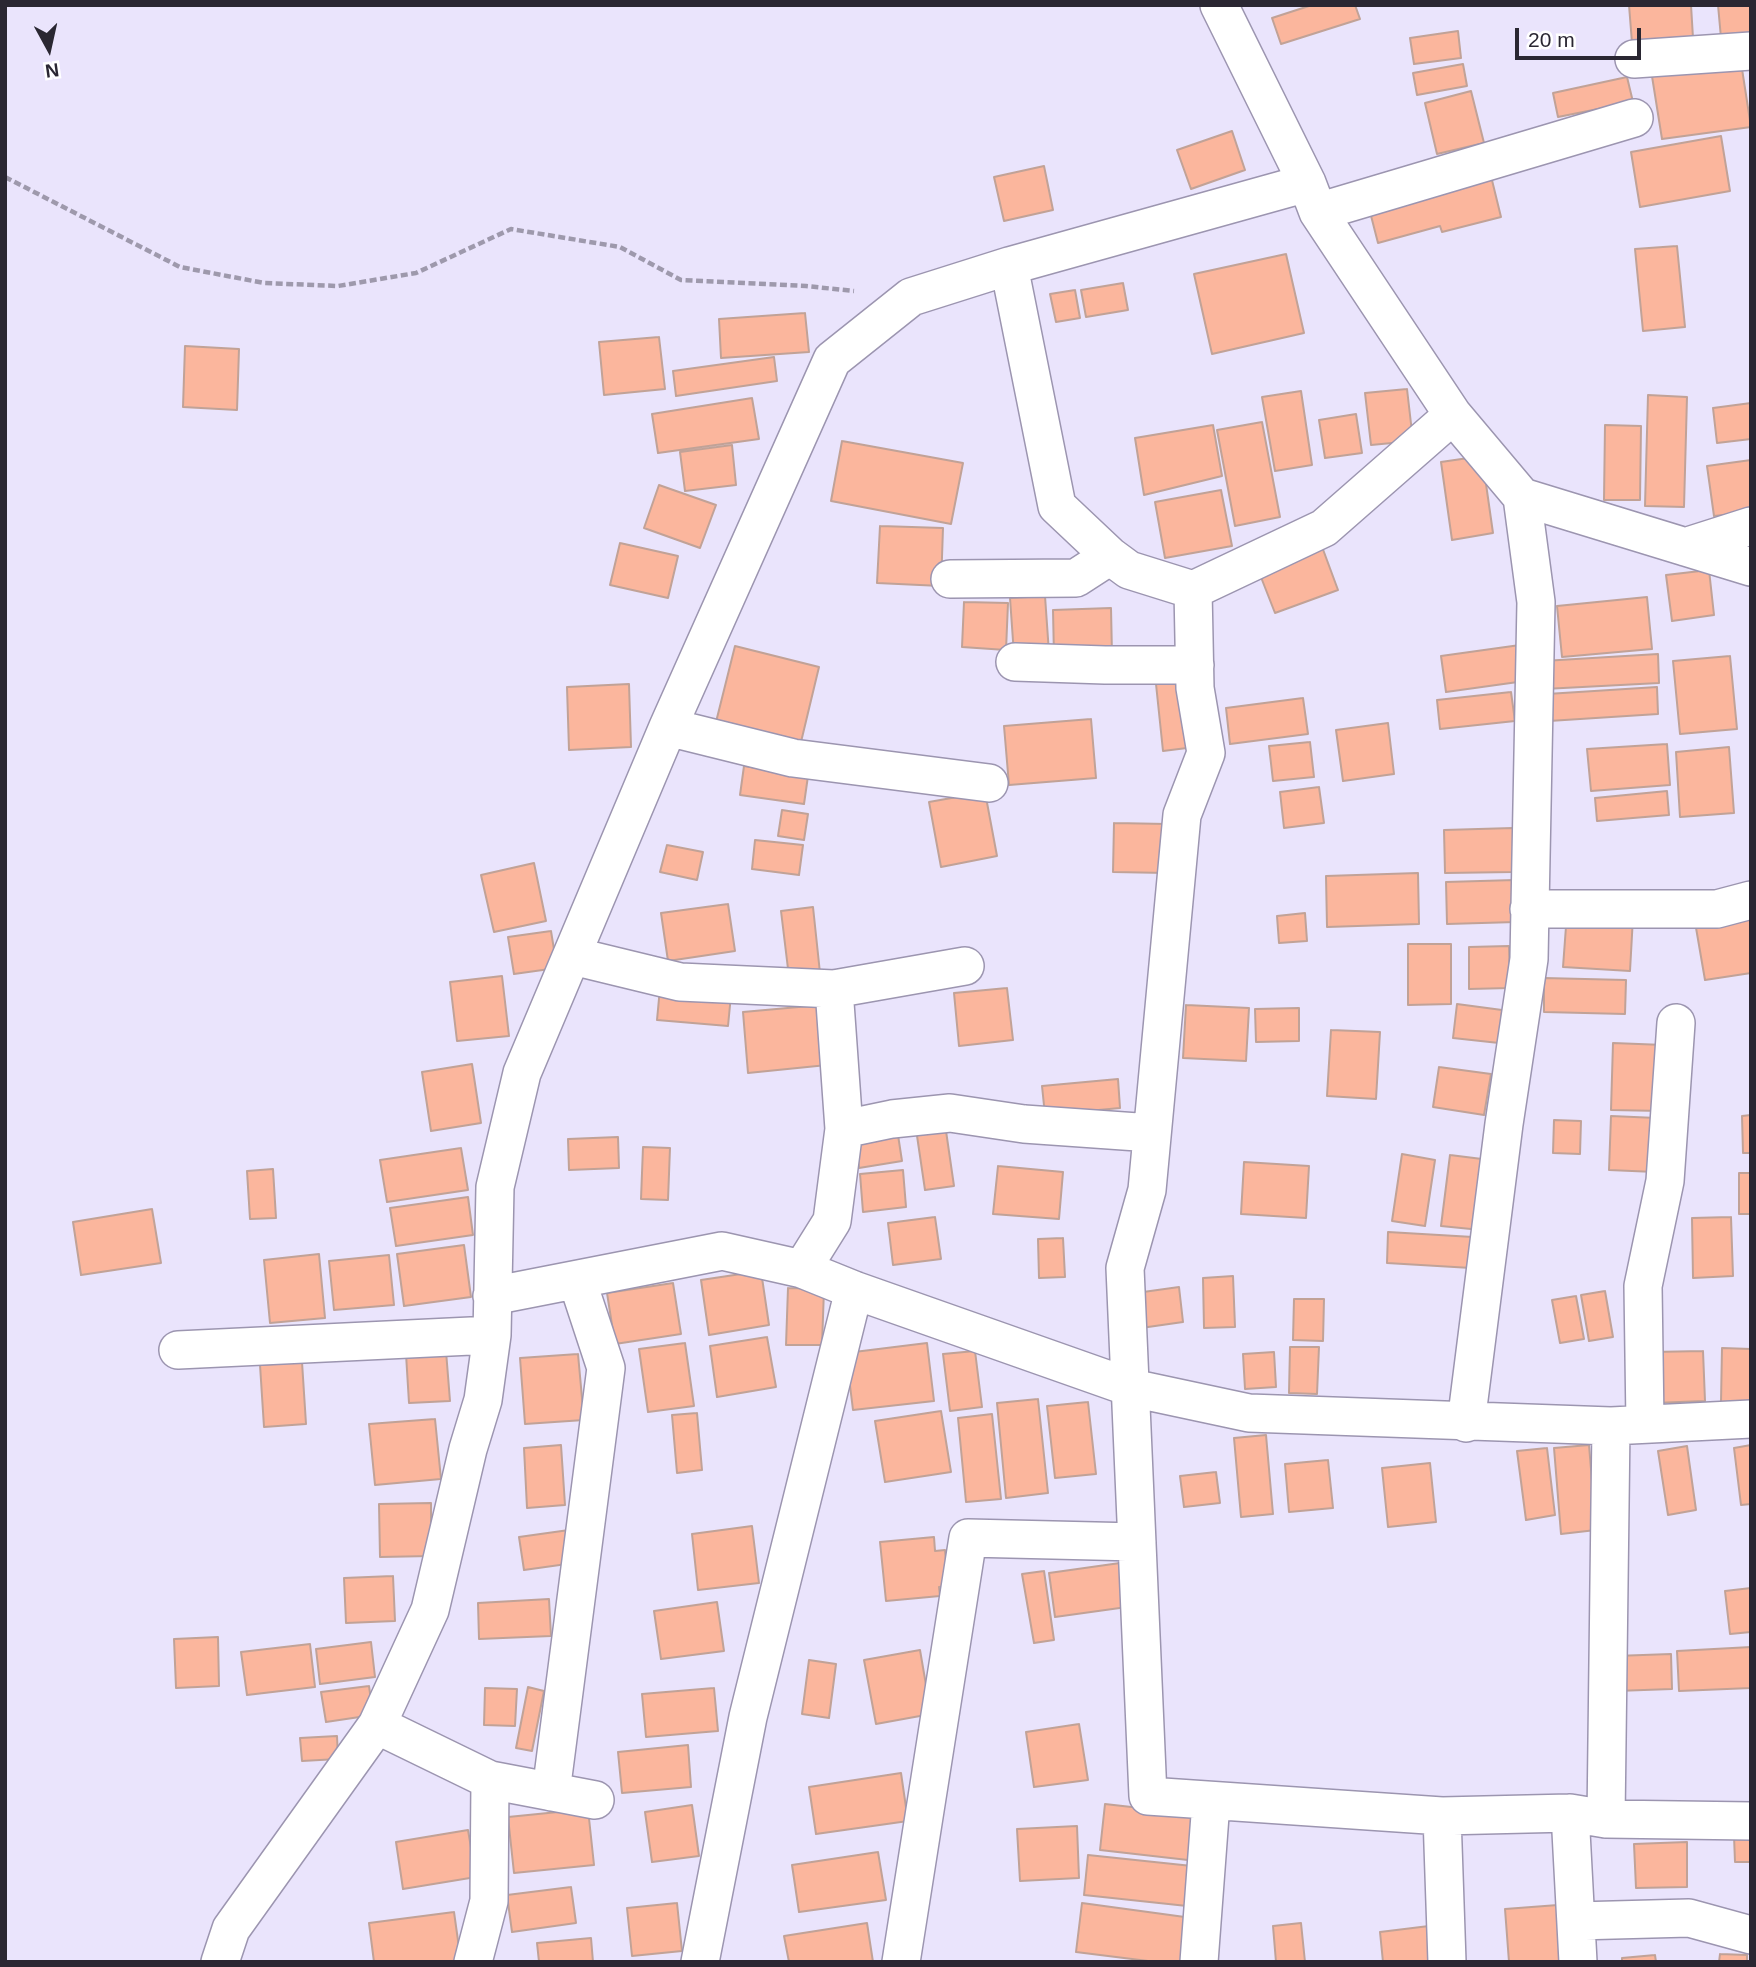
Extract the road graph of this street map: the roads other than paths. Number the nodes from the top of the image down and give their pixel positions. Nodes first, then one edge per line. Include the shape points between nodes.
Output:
1 (1219, 5) edge
2 (1751, 51) edge
3 (1633, 59) dead end
4 (1634, 118) dead end
5 (1313, 197) junction
6 (1009, 266) junction
7 (1453, 415) junction
8 (1522, 497) junction
9 (1751, 526) edge
10 (1685, 547) junction
11 (1110, 556) junction
12 (1751, 567) edge
13 (950, 579) dead end
14 (1193, 590) junction
15 (1015, 662) dead end
16 (1195, 665) junction
17 (668, 727) junction
18 (989, 783) dead end
19 (1751, 900) edge
20 (1529, 909) junction
21 (573, 956) junction
22 (965, 966) dead end
23 (834, 989) junction
24 (1676, 1023) dead end
25 (844, 1129) junction
26 (1152, 1133) junction
27 (802, 1269) junction
28 (577, 1280) junction
29 (854, 1290) junction
30 (492, 1296) junction
31 (492, 1335) junction
32 (178, 1350) dead end
33 (1132, 1388) junction
34 (1751, 1419) edge
35 (1466, 1423) junction
36 (1628, 1425) junction
37 (1137, 1542) junction
38 (377, 1725) junction
39 (490, 1780) junction
40 (551, 1792) junction
41 (595, 1800) dead end
42 (1210, 1802) junction
43 (1570, 1813) junction
44 (1442, 1816) junction
45 (1606, 1819) junction
46 (1751, 1821) edge
47 (1576, 1921) junction
48 (1751, 1935) edge
49 (220, 1962) edge
50 (473, 1962) edge
51 (700, 1962) edge
52 (901, 1962) edge
53 (1199, 1962) edge
54 (1447, 1962) edge
55 (1578, 1962) edge

1 - 5 street
2 - 3 street
4 - 5 street
5 - 6 street
5 - 7 street
6 - 11 street via 1057,506
6 - 17 street via 911,297 832,360
7 - 8 street
7 - 14 street via 1324,528
8 - 10 street
8 - 20 street via 1536,602
9 - 10 street
10 - 12 street
11 - 13 street via 1076,578
11 - 14 street via 1129,570
14 - 16 street
15 - 16 street
16 - 26 street via 1206,753 1182,814
17 - 18 street via 793,758
17 - 21 street
19 - 20 street via 1717,909
20 - 35 street via 1529,959
21 - 23 street via 680,982
21 - 30 street via 522,1073 495,1187
22 - 23 street
23 - 25 street
24 - 36 street via 1665,1181 1643,1286
25 - 26 street via 950,1113 1024,1124
25 - 27 street via 832,1221
26 - 33 street via 1147,1189 1125,1268
27 - 28 street via 722,1251
27 - 29 street
28 - 30 street
28 - 40 street via 606,1368
29 - 33 street
29 - 51 street via 748,1717
30 - 31 street
31 - 32 street
31 - 38 street via 483,1400 430,1611
33 - 35 street via 1249,1413
33 - 37 street
34 - 36 street
35 - 36 street
36 - 45 street
37 - 42 street via 1148,1796
37 - 52 street via 968,1538
38 - 39 street
38 - 49 street via 231,1929
39 - 40 street
39 - 50 street via 489,1900
40 - 41 street
42 - 44 street
42 - 53 street
43 - 44 street
43 - 45 street
43 - 47 street
44 - 54 street
45 - 46 street
47 - 48 street via 1689,1918
47 - 55 street

